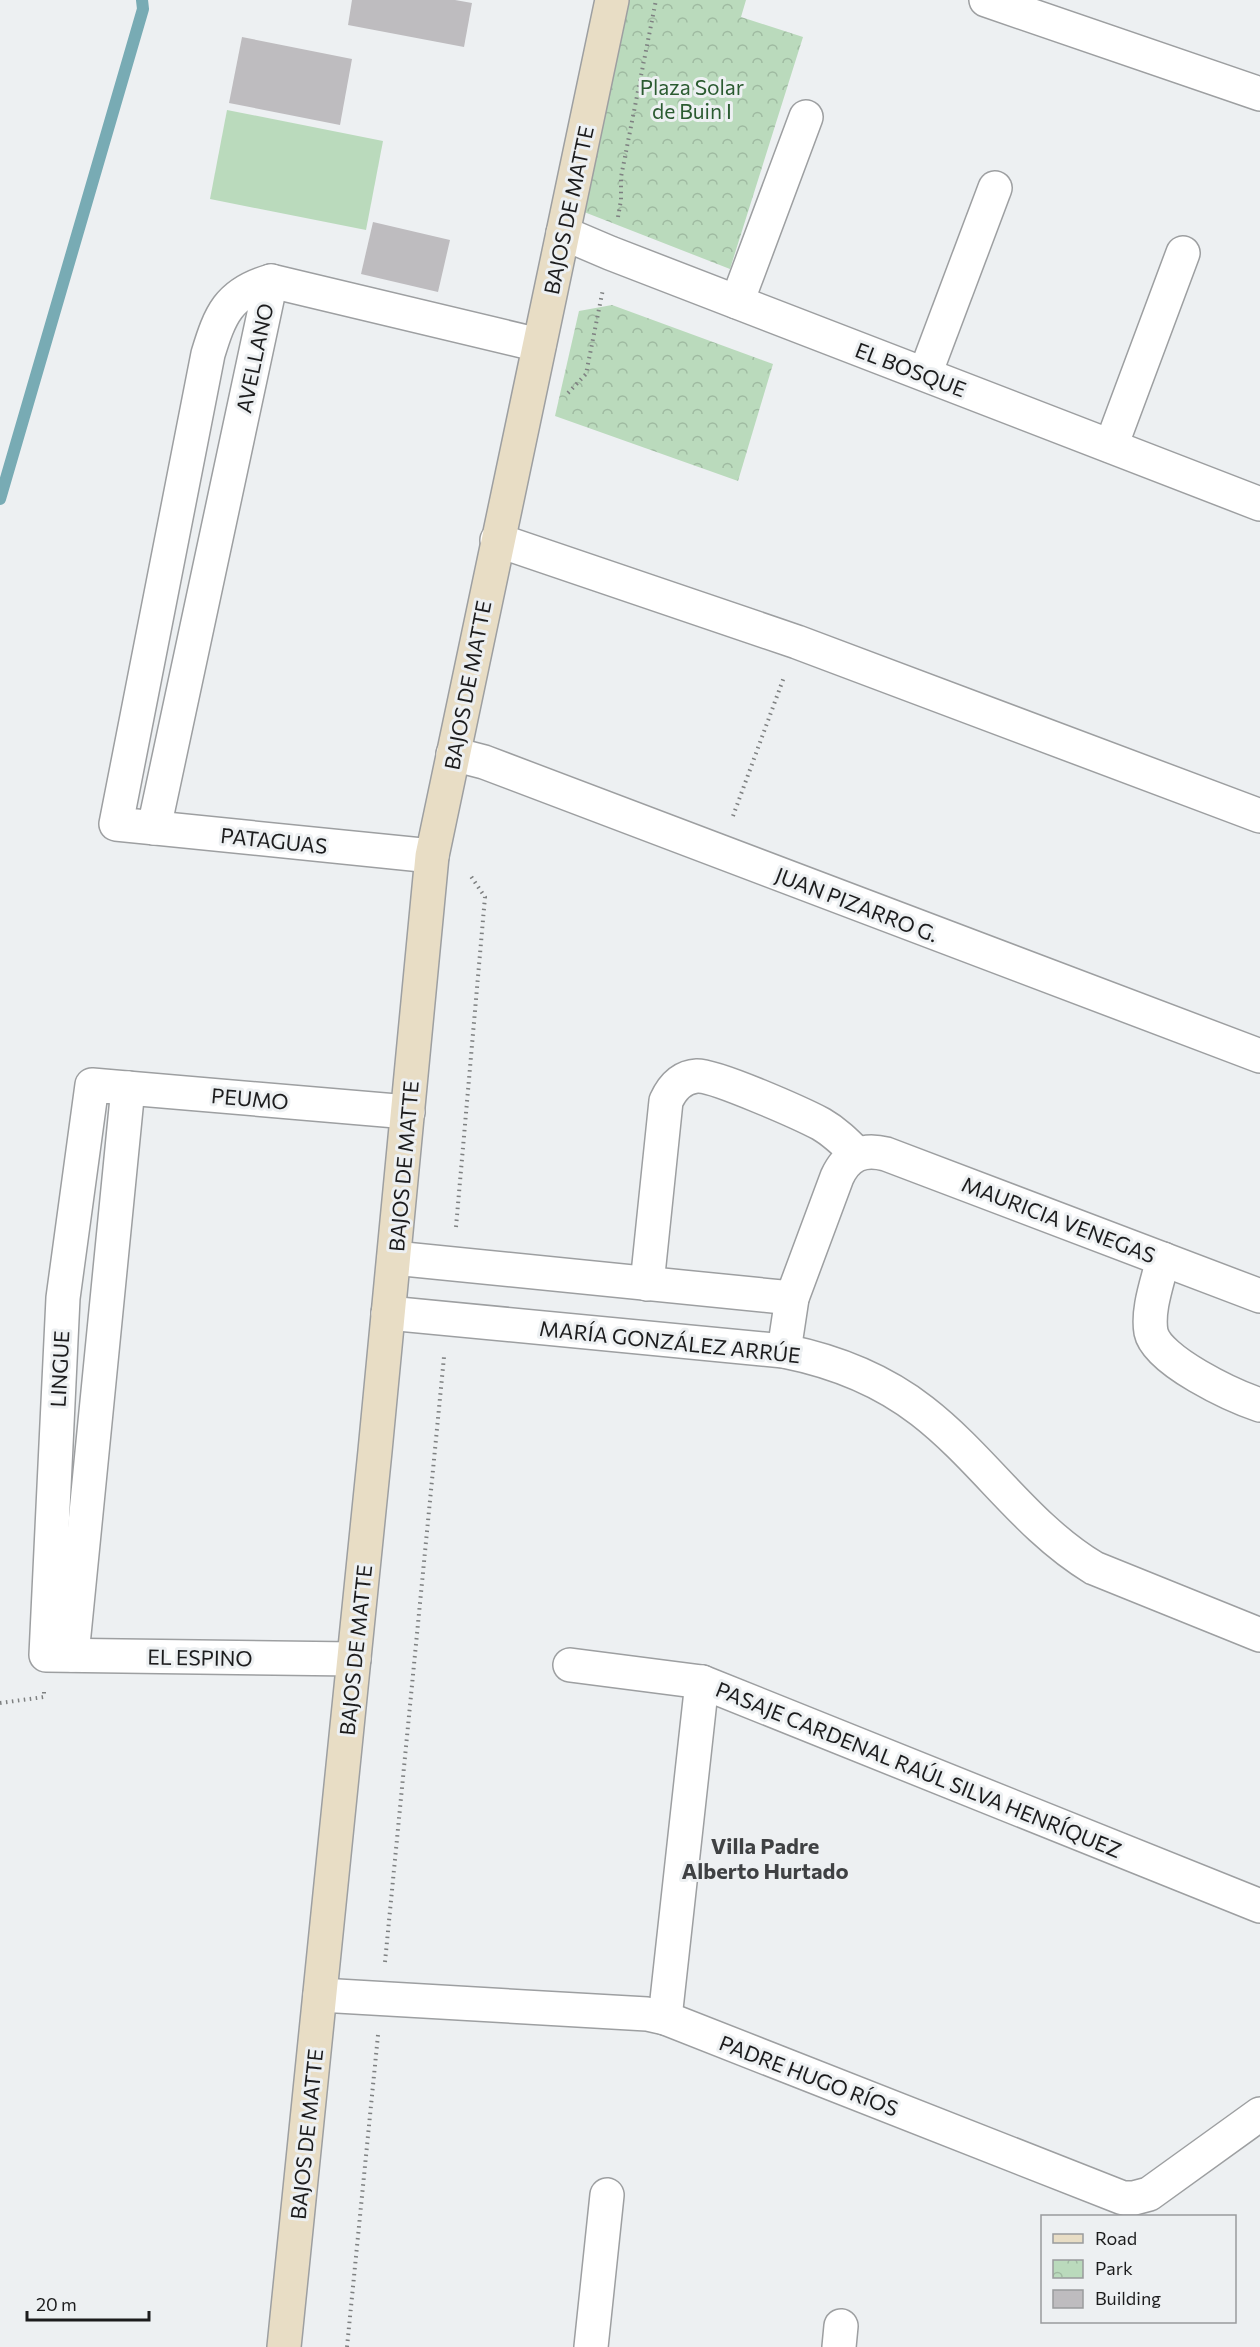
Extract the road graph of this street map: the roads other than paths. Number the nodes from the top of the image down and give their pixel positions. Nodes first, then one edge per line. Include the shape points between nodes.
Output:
1 (612, 0) edge
2 (986, 0) edge
3 (1260, 94) edge
4 (806, 117) dead end
5 (995, 188) dead end
6 (563, 233) junction
7 (1183, 252) dead end
8 (271, 281) junction
9 (737, 302) junction
10 (539, 345) junction
11 (925, 374) junction
12 (1111, 446) junction
13 (1260, 504) edge
14 (497, 540) junction
15 (453, 754) junction
16 (1260, 816) edge
17 (116, 824) joint
18 (154, 828) junction
19 (432, 856) junction
20 (1260, 1056) edge
21 (92, 1085) joint
22 (128, 1088) junction
23 (408, 1112) junction
24 (857, 1154) junction
25 (394, 1258) junction
26 (1163, 1259) junction
27 (647, 1284) junction
28 (1260, 1296) edge
29 (792, 1298) junction
30 (388, 1313) junction
31 (784, 1351) junction
32 (1260, 1405) edge
33 (1260, 1635) edge
34 (59, 1655) junction
35 (354, 1659) junction
36 (570, 1665) dead end
37 (702, 1682) junction
38 (1260, 1906) edge
39 (320, 1995) junction
40 (665, 2018) junction
41 (1260, 2114) edge
42 (607, 2195) dead end
43 (284, 2347) edge
44 (591, 2347) edge

1 - 6 main road, BAJOS DE MATTE
2 - 3 street
4 - 9 street
5 - 11 street
6 - 9 street, EL BOSQUE
6 - 10 main road, BAJOS DE MATTE
7 - 12 street
8 - 10 street
8 - 17 street, AVELLANO via 255,285 231,302 222,313 208,354
8 - 18 street, AVELLANO
9 - 11 street, EL BOSQUE
10 - 14 main road, BAJOS DE MATTE
11 - 12 street, EL BOSQUE
12 - 13 street, EL BOSQUE
14 - 15 main road, BAJOS DE MATTE
14 - 16 street via 797,642
15 - 19 main road, BAJOS DE MATTE
15 - 20 street, JUAN PIZARRO G. via 484,762
17 - 18 street, PATAGUAS
18 - 19 street, PATAGUAS
19 - 23 main road, BAJOS DE MATTE
21 - 22 street, PEUMO
21 - 34 street, LINGUE via 63,1298
22 - 23 street, PEUMO
22 - 34 street, LINGUE
23 - 25 main road, BAJOS DE MATTE
24 - 26 street, MAURICIA VENEGAS via 886,1154
24 - 27 street via 821,1124 717,1080 696,1076 676,1084 664,1111
24 - 29 street via 837,1177
25 - 27 street
25 - 30 main road, BAJOS DE MATTE
26 - 28 street, MAURICIA VENEGAS
26 - 32 street via 1150,1321 1156,1344 1198,1376
27 - 29 street
29 - 31 street
30 - 31 street, MARÍA GONZÁLEZ ARRÚE
30 - 35 main road, BAJOS DE MATTE
31 - 33 street, MARÍA GONZÁLEZ ARRÚE via 868,1377 922,1411 1042,1531 1087,1564
34 - 35 street, EL ESPINO
35 - 39 main road, BAJOS DE MATTE
36 - 37 street, PASAJE CARDENAL RAÚL SILVA HENRÍQUEZ
37 - 38 street, PASAJE CARDENAL RAÚL SILVA HENRÍQUEZ
37 - 40 street
39 - 40 street, PADRE HUGO RÍOS via 630,2012
39 - 43 main road, BAJOS DE MATTE
40 - 41 street, PADRE HUGO RÍOS via 1123,2198 1149,2194
42 - 44 street

